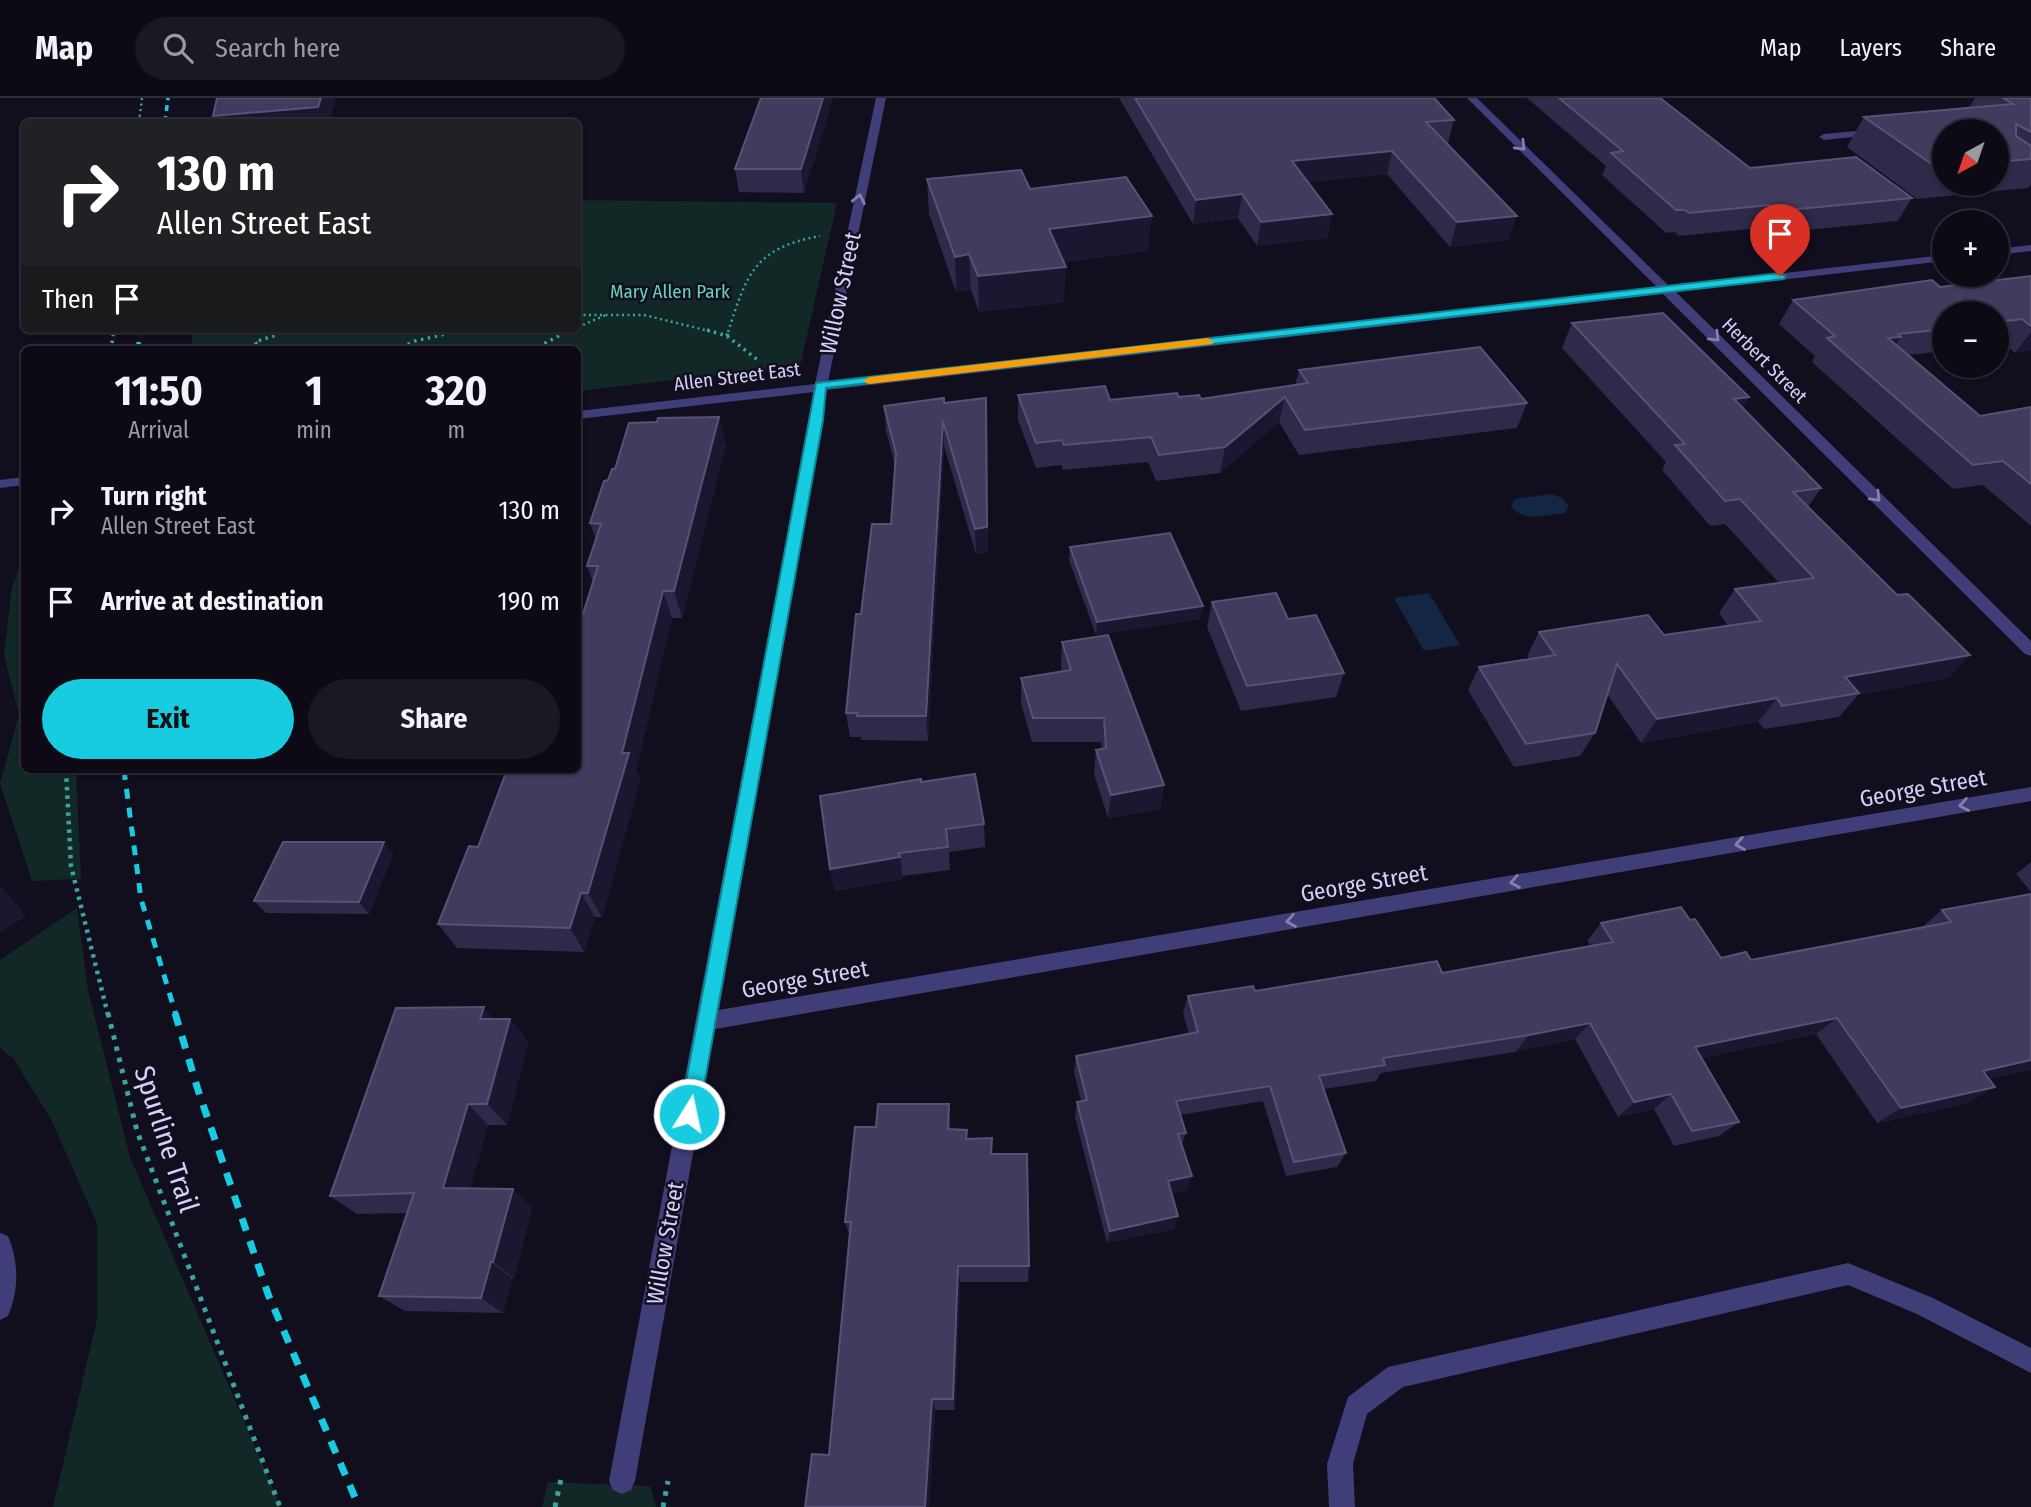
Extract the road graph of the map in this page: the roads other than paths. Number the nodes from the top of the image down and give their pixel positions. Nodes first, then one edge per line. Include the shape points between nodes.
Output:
1 (881, 98) edge
2 (1472, 98) edge
3 (1890, 131) edge
4 (1824, 136) dead end
5 (2031, 248) edge
6 (2009, 251) edge
7 (1932, 259) edge
8 (1666, 289) junction
9 (821, 386) junction
10 (581, 415) edge
11 (21, 481) edge
12 (0, 484) edge
13 (2031, 650) edge
14 (2031, 794) edge
15 (706, 1021) junction
16 (0, 1244) edge
17 (0, 1308) edge
18 (2031, 1361) edge
19 (622, 1481) dead end
20 (1342, 1507) edge

9 -> 1 street, Willow Street
2 -> 8 street, Herbert Street
3 - 4 street
5 - 6 street
7 - 8 street, Allen Street East
8 - 9 street, Allen Street East
8 -> 13 street, Herbert Street
9 - 10 street, Allen Street East
9 - 15 street, Willow Street
11 - 12 street
14 -> 15 street, George Street
15 - 19 street, Willow Street
16 - 17 street via 6,1274
18 - 20 street via 1925,1306 1848,1274 1397,1376 1357,1406 1340,1464

